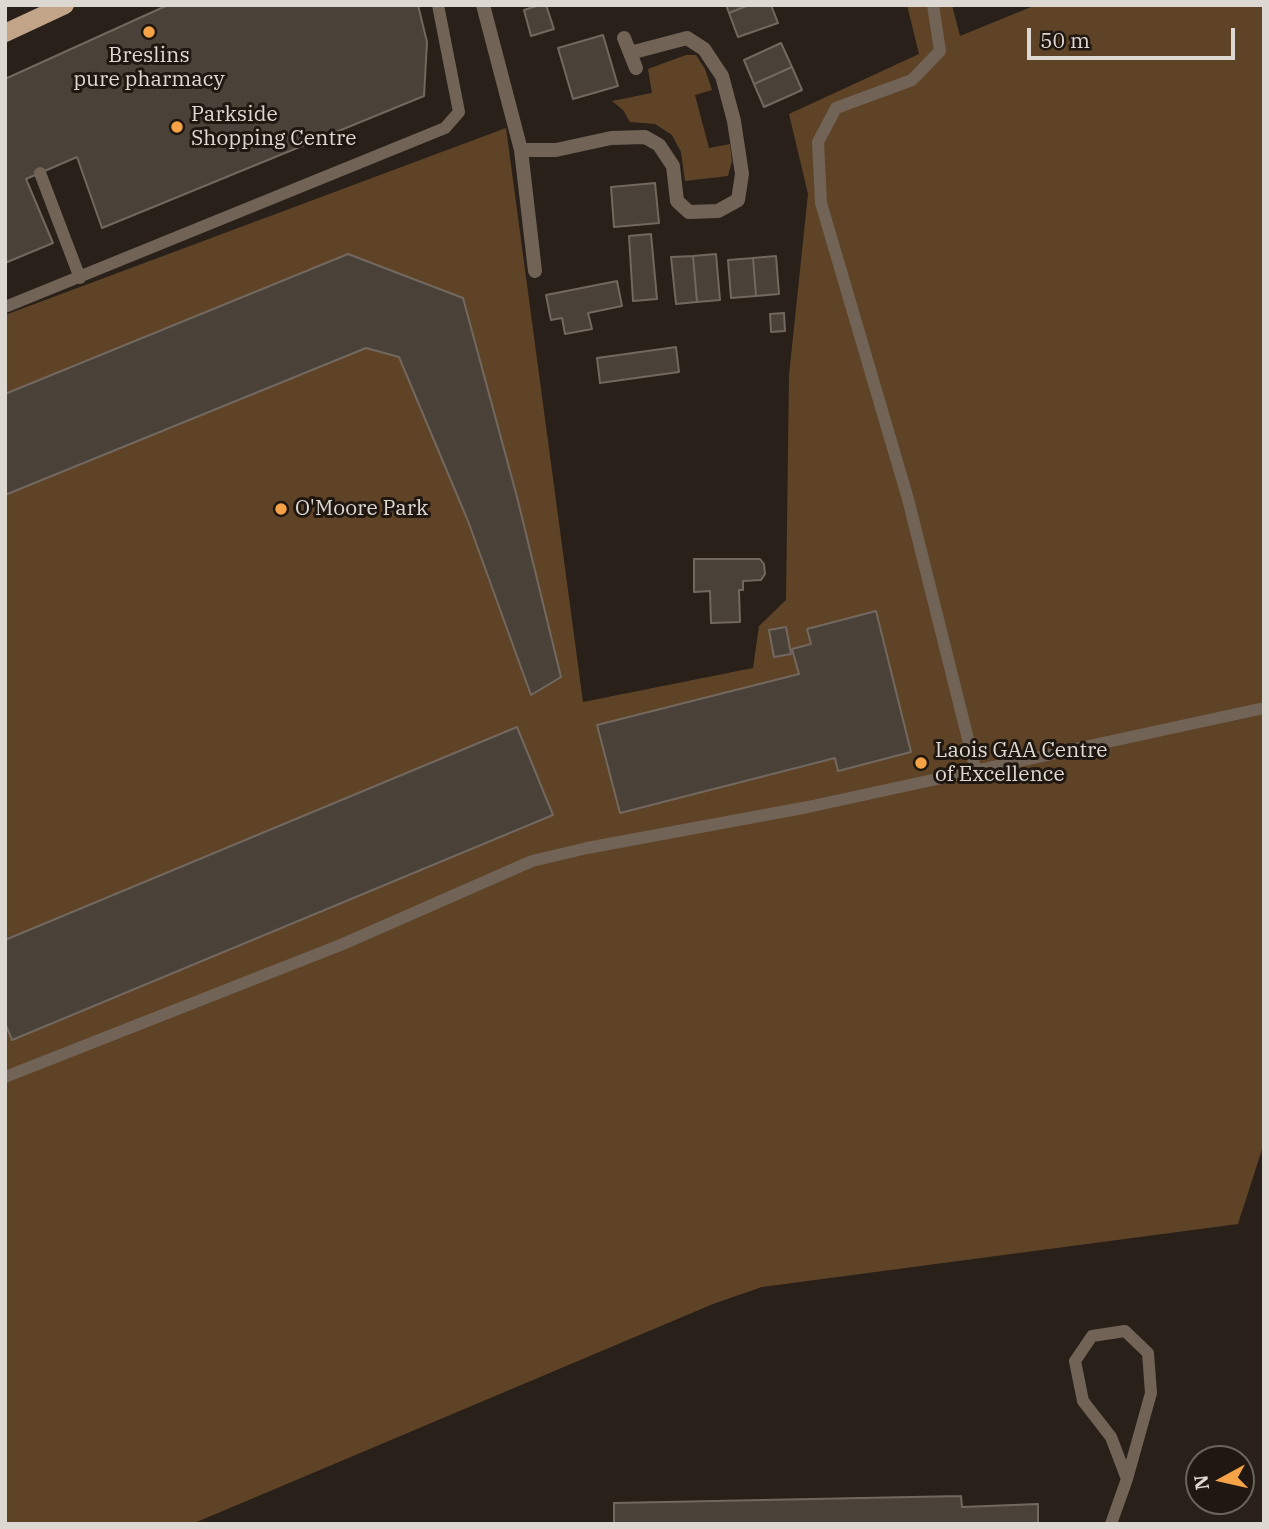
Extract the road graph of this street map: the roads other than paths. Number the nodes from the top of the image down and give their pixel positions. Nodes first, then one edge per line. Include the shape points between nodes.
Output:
1 (65, 5) edge
2 (438, 5) edge
3 (483, 5) edge
4 (933, 5) edge
5 (5, 33) edge
6 (624, 38) dead end
7 (630, 53) junction
8 (636, 68) dead end
9 (521, 150) junction
10 (40, 173) dead end
11 (534, 271) dead end
12 (80, 278) junction
13 (5, 307) edge
14 (1264, 708) edge
15 (976, 771) junction
16 (5, 1077) edge
17 (1127, 1479) junction
18 (1111, 1524) edge

1 - 5 main road
2 - 12 lane via 459,112 445,128
3 - 9 street
4 - 15 lane via 940,51 912,80 836,108 818,142 821,203 908,499
6 - 7 street
7 - 8 street
7 - 9 street via 687,38 704,49 722,76 734,121 742,174 738,200 719,211 689,212 677,201 673,166 659,145 645,137 611,138 556,150
9 - 11 street
10 - 12 lane
12 - 13 lane
14 - 15 lane
15 - 16 lane via 532,861 343,944
17 - 17 lane via 1111,1437 1083,1401 1075,1360 1091,1336 1125,1331 1148,1353 1151,1393
17 - 18 lane

